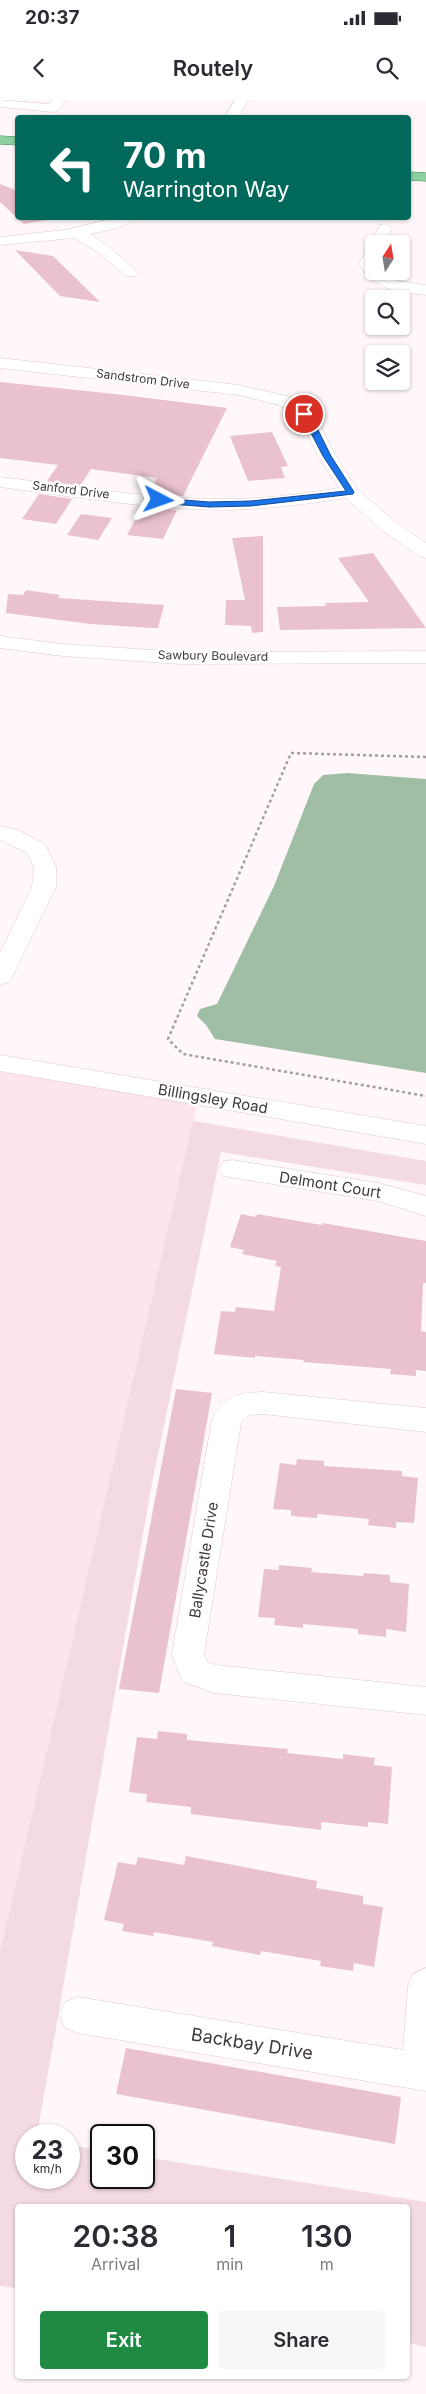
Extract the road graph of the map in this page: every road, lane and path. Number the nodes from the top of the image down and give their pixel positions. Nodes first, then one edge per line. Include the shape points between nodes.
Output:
1 (242, 100) edge
2 (0, 103) edge
3 (56, 104) edge
4 (232, 115) edge
5 (0, 140) edge
6 (15, 141) edge
7 (411, 176) edge
8 (426, 177) edge
9 (121, 220) edge
10 (385, 228) dead end
11 (76, 232) junction
12 (382, 235) edge
13 (0, 241) edge
14 (130, 273) dead end
15 (380, 280) edge
16 (426, 290) edge
17 (0, 363) edge
18 (0, 482) edge
19 (350, 492) junction
20 (426, 552) edge
21 (0, 642) edge
22 (426, 657) edge
23 (426, 756) edge
24 (0, 833) edge
25 (0, 977) edge
26 (0, 1063) edge
27 (426, 1096) edge
28 (426, 1135) edge
29 (232, 1169) dead end
30 (426, 1206) edge
31 (426, 1420) edge
32 (426, 1701) edge
33 (426, 1986) edge
34 (78, 2015) dead end
35 (423, 2072) edge

1 - 4 street
2 - 3 street
5 - 6 main road
7 - 8 main road
9 - 11 street
10 - 12 street
11 - 13 street
11 - 14 street via 104,250
15 - 16 street
17 - 19 street, Sandstrom Drive via 239,390 285,401 308,418
18 - 19 street, Sanford Drive via 209,504 287,501
19 - 20 street via 387,525
21 - 22 street, Sawbury Boulevard via 181,658
23 - 27 path via 291,753 168,1039 183,1054
24 - 25 street via 37,849 45,867 44,887
26 - 28 street, Billingsley Road
29 - 30 street, Delmont Court via 378,1192
31 - 32 street, Ballycastle Drive via 264,1403 242,1404 227,1419 188,1654 194,1671 214,1679
33 - 35 street
34 - 35 street, Backbay Drive

